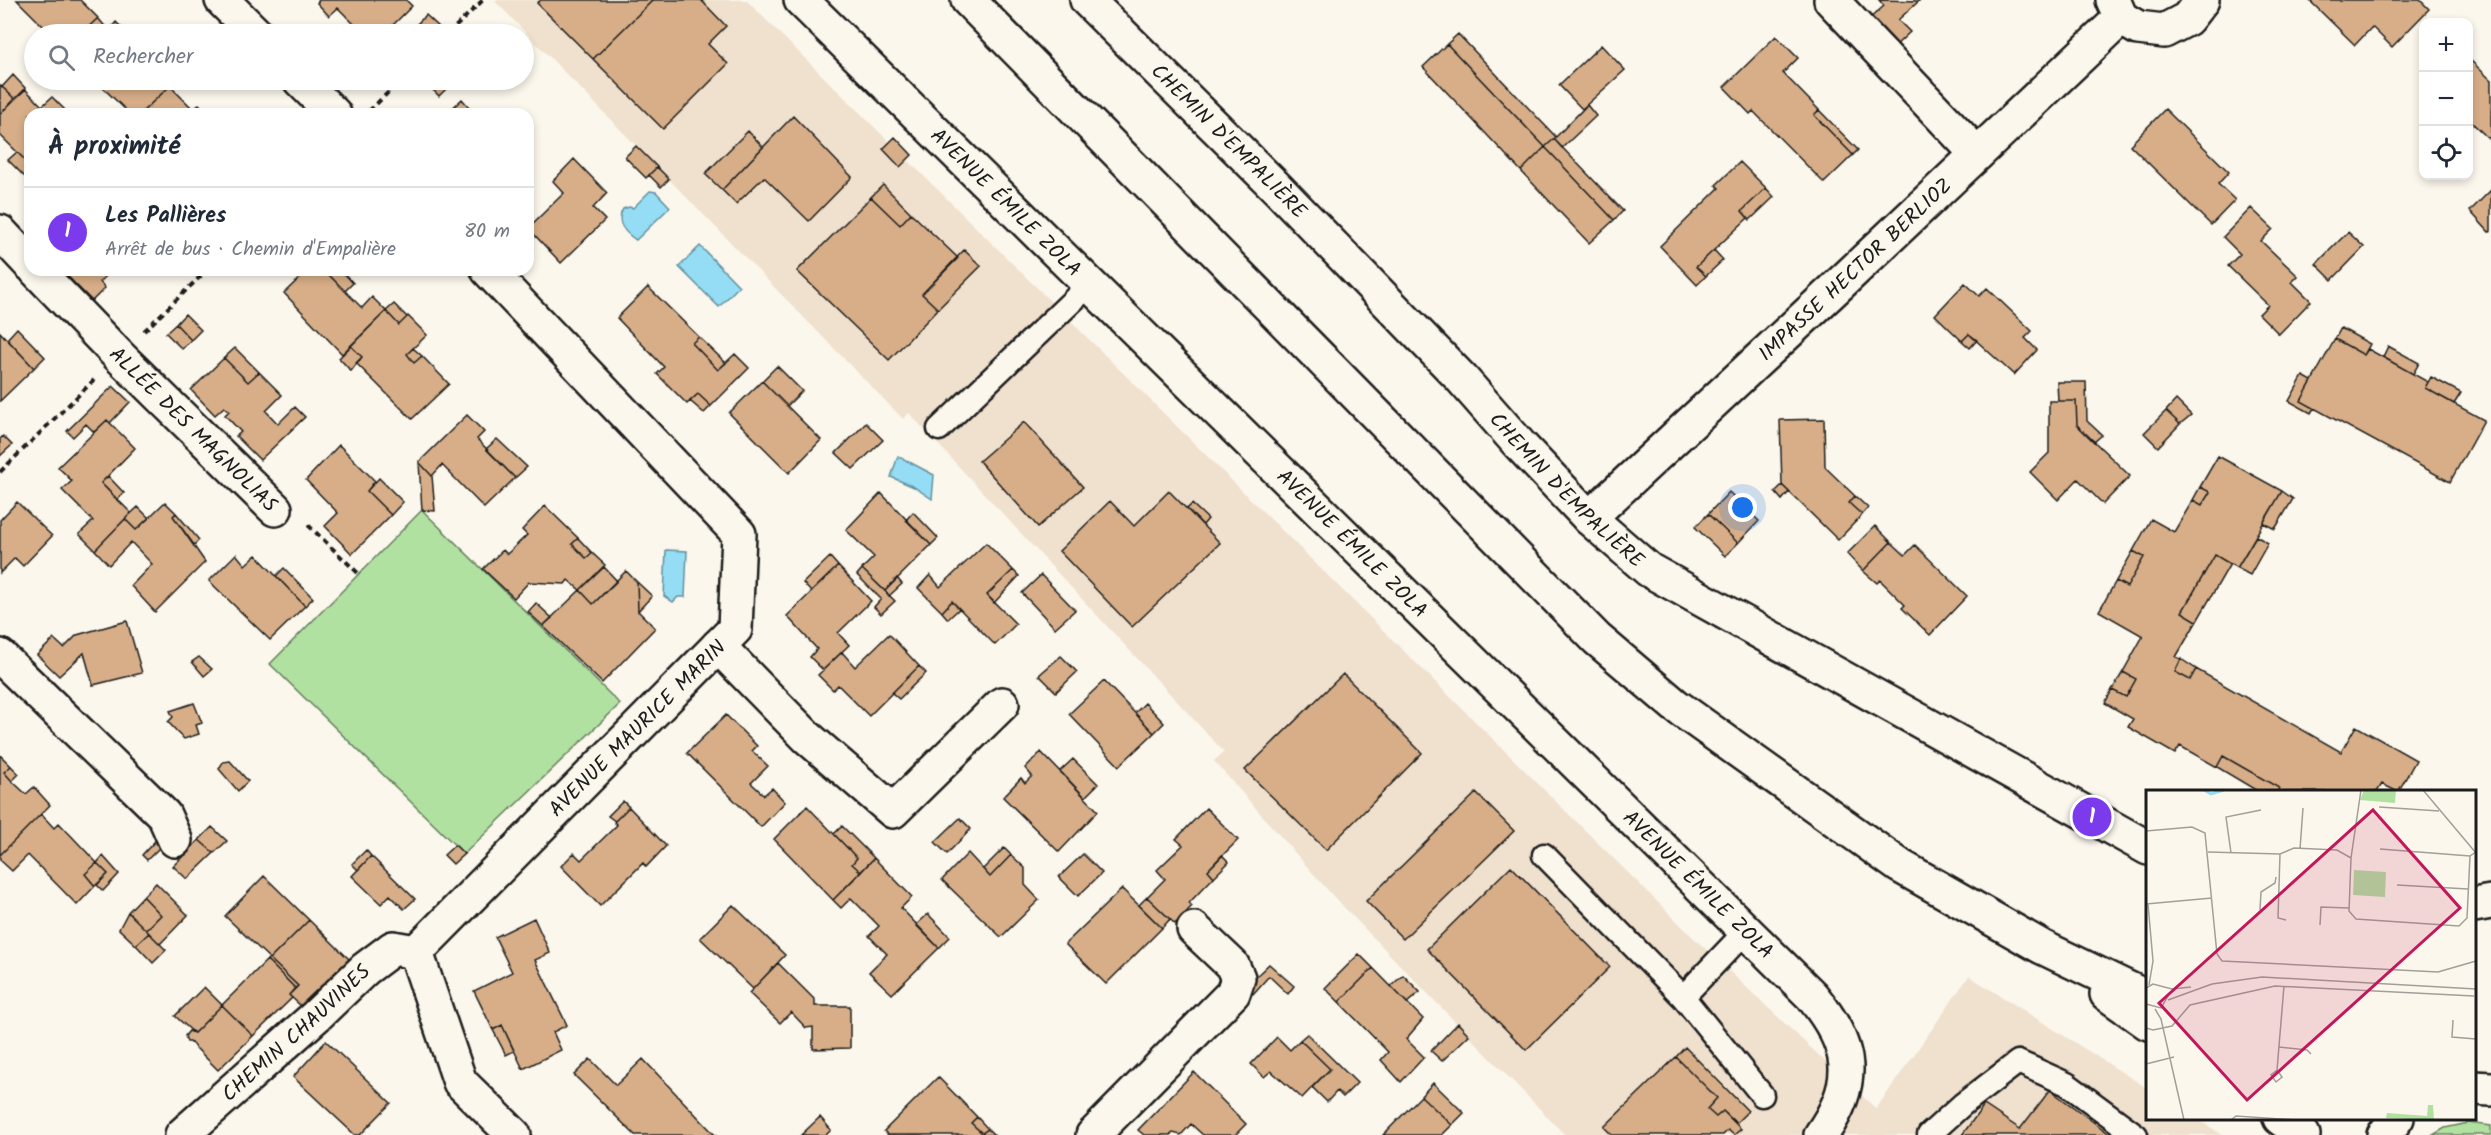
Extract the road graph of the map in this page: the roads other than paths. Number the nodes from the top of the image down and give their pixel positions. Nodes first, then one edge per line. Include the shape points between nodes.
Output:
1 (222, 0) edge
2 (801, 0) edge
3 (968, 0) edge
4 (1087, 0) edge
5 (1831, 0) edge
6 (2202, 0) edge
7 (2117, 9) edge
8 (246, 24) edge
9 (310, 90) edge
10 (328, 108) edge
11 (1977, 154) junction
12 (0, 232) edge
13 (24, 258) edge
14 (42, 276) edge
15 (494, 276) edge
16 (1089, 285) junction
17 (939, 429) dead end
18 (275, 509) road end
19 (1589, 518) junction
20 (718, 646) junction
21 (0, 656) edge
22 (1002, 704) dead end
23 (176, 840) dead end
24 (2146, 847) edge
25 (1544, 855) dead end
26 (2491, 902) edge
27 (2476, 905) edge
28 (1194, 929) dead end
29 (1746, 931) junction
30 (2043, 947) junction
31 (416, 952) junction
32 (1683, 997) junction
33 (2146, 997) edge
34 (2146, 1022) edge
35 (1762, 1095) dead end
36 (2281, 1120) edge
37 (2396, 1120) edge
38 (1829, 1124) edge
39 (182, 1135) edge
40 (514, 1135) edge
41 (1093, 1135) edge
42 (1929, 1135) edge
43 (2136, 1135) edge
44 (2302, 1135) edge
45 (2384, 1135) edge

1 - 8 street
2 - 16 street, AVENUE ÉMILE ZOLA
3 - 30 street via 1597,639 1676,706 1900,866
4 - 19 street, CHEMIN D'EMPALIÈRE via 1277,188 1462,379
5 - 11 street
6 - 7 street, IMPASSE HECTOR BERLIOZ via 2187,19 2164,31 2138,28
7 - 11 street, IMPASSE HECTOR BERLIOZ
9 - 10 street
11 - 19 street, IMPASSE HECTOR BERLIOZ
12 - 13 street
14 - 18 street, ALLÉE DES MAGNOLIAS
15 - 20 street, AVENUE MAURICE MARIN via 740,534 735,629
16 - 17 lane
16 - 29 street, AVENUE ÉMILE ZOLA
19 - 24 street, CHEMIN D'EMPALIÈRE via 1649,570
20 - 22 street via 807,737 893,811
20 - 31 street, AVENUE MAURICE MARIN
21 - 23 street via 164,815
25 - 32 lane
26 - 27 street
28 - 41 street via 1232,965 1239,978 1233,993
29 - 32 lane
29 - 38 street, AVENUE ÉMILE ZOLA via 1812,996 1841,1041 1847,1076 1844,1093
30 - 33 street
30 - 34 street
31 - 39 street, CHEMIN CHAUVINES via 393,948 365,969
31 - 40 street via 460,1082
32 - 35 lane
36 - 44 street
37 - 45 street
42 - 43 lane via 2018,1062 2067,1084

